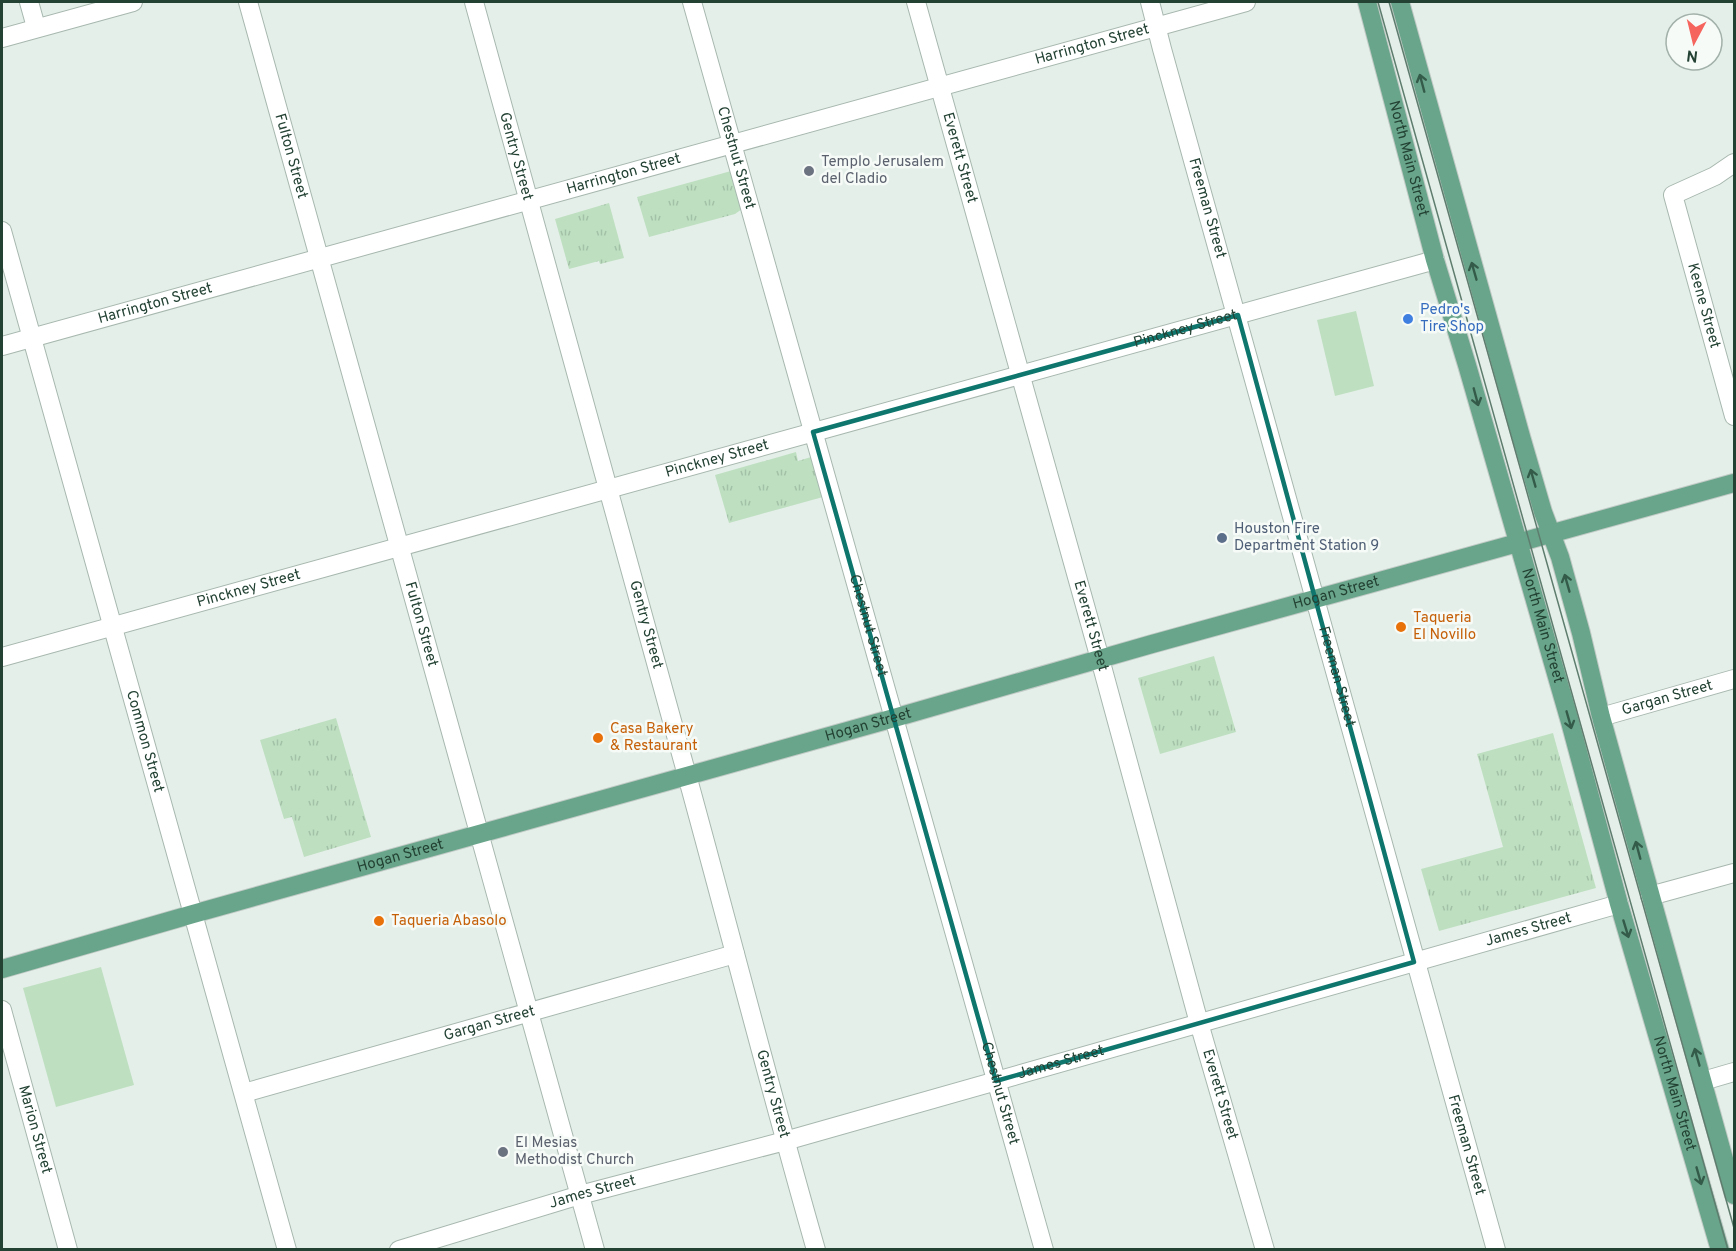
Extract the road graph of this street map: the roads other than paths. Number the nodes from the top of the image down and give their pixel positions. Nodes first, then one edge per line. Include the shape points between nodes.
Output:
1 (29, 2) edge
2 (133, 2) edge
3 (248, 2) edge
4 (474, 2) edge
5 (692, 2) edge
6 (916, 2) edge
7 (1150, 2) edge
8 (1246, 2) edge
9 (1367, 2) edge
10 (1400, 2) edge
11 (1156, 26) junction
12 (36, 27) junction
13 (2, 38) edge
14 (939, 87) junction
15 (732, 144) junction
16 (1734, 163) edge
17 (527, 201) junction
18 (2, 231) edge
19 (320, 259) junction
20 (1435, 260) junction
21 (1238, 315) junction
22 (33, 337) junction
23 (2, 346) edge
24 (1020, 375) junction
25 (1734, 416) edge
26 (813, 432) junction
27 (1734, 483) edge
28 (607, 489) junction
29 (1552, 533) junction
30 (1518, 543) junction
31 (400, 547) junction
32 (1316, 598) junction
33 (113, 626) junction
34 (2, 657) edge
35 (1100, 659) junction
36 (1734, 679) edge
37 (1601, 717) junction
38 (894, 718) junction
39 (688, 777) junction
40 (480, 835) junction
41 (1734, 873) edge
42 (1650, 896) junction
43 (1619, 904) junction
44 (193, 914) junction
45 (735, 954) junction
46 (1414, 962) junction
47 (2, 969) edge
48 (2, 1010) edge
49 (530, 1014) junction
50 (1199, 1023) junction
51 (1734, 1072) edge
52 (996, 1081) junction
53 (1703, 1081) junction
54 (244, 1093) junction
55 (785, 1141) junction
56 (580, 1195) junction
57 (1734, 1195) edge
58 (68, 1250) edge
59 (288, 1250) edge
60 (399, 1250) edge
61 (595, 1250) edge
62 (816, 1250) edge
63 (1044, 1250) edge
64 (1265, 1250) edge
65 (1496, 1250) edge
66 (1720, 1250) edge

1 - 12 street
2 - 12 street
3 - 19 street, Fulton Street
4 - 17 street, Gentry Street
5 - 15 street, Chestnut Street
6 - 14 street, Everett Street
7 - 11 street, Freeman Street
8 - 11 street, Harrington Street
9 - 20 main road, North Main Street
29 -> 10 main road, North Main Street
11 - 14 street, Harrington Street
11 - 21 street, Freeman Street
12 - 13 street
14 - 15 street, Harrington Street
14 - 24 street, Everett Street
15 - 17 street, Harrington Street
15 - 26 street, Chestnut Street
16 - 25 street, Keene Street via 1673,195
17 - 19 street, Harrington Street
17 - 28 street, Gentry Street
18 - 22 street, Common Street
19 - 22 street, Harrington Street
19 - 31 street, Fulton Street
20 - 21 street, Pinckney Street
20 -> 30 main road, North Main Street
21 - 24 street, Pinckney Street
21 - 32 street, Freeman Street
22 - 23 street, Harrington Street
22 - 33 street, Common Street
24 - 26 street, Pinckney Street
24 - 35 street, Everett Street
26 - 28 street, Pinckney Street
26 - 38 street, Chestnut Street
27 - 29 main road, Hogan Street
28 - 31 street, Pinckney Street
28 - 39 street, Gentry Street
29 - 30 main road, Hogan Street
37 -> 29 main road, North Main Street
30 - 32 main road, Hogan Street
30 -> 43 main road, North Main Street
31 - 33 street, Pinckney Street
31 - 40 street, Fulton Street
32 - 35 main road, Hogan Street
32 - 46 street, Freeman Street
33 - 34 street, Pinckney Street
33 - 44 street, Common Street
35 - 38 main road, Hogan Street
35 - 50 street, Everett Street
36 - 37 street, Gargan Street
42 -> 37 main road, North Main Street
38 - 39 main road, Hogan Street
38 - 52 street, Chestnut Street
39 - 40 main road, Hogan Street
39 - 45 street, Gentry Street
40 - 44 main road, Hogan Street
40 - 49 street, Fulton Street
41 - 42 street
53 -> 42 main road, North Main Street
43 - 46 street, James Street
43 -> 66 main road, North Main Street
44 - 47 main road, Hogan Street
44 - 54 street, Common Street
45 - 49 street, Gargan Street
45 - 55 street, Gentry Street
46 - 50 street, James Street
46 - 65 street, Freeman Street
48 - 58 street, Marion Street
49 - 54 street, Gargan Street
49 - 56 street, Fulton Street
50 - 52 street, James Street
50 - 64 street, Everett Street
51 - 53 street
52 - 55 street, James Street
52 - 63 street, Chestnut Street
53 - 57 main road, North Main Street
54 - 59 street, Common Street
55 - 56 street, James Street
55 - 62 street, Gentry Street
56 - 60 street, James Street
56 - 61 street, Fulton Street

